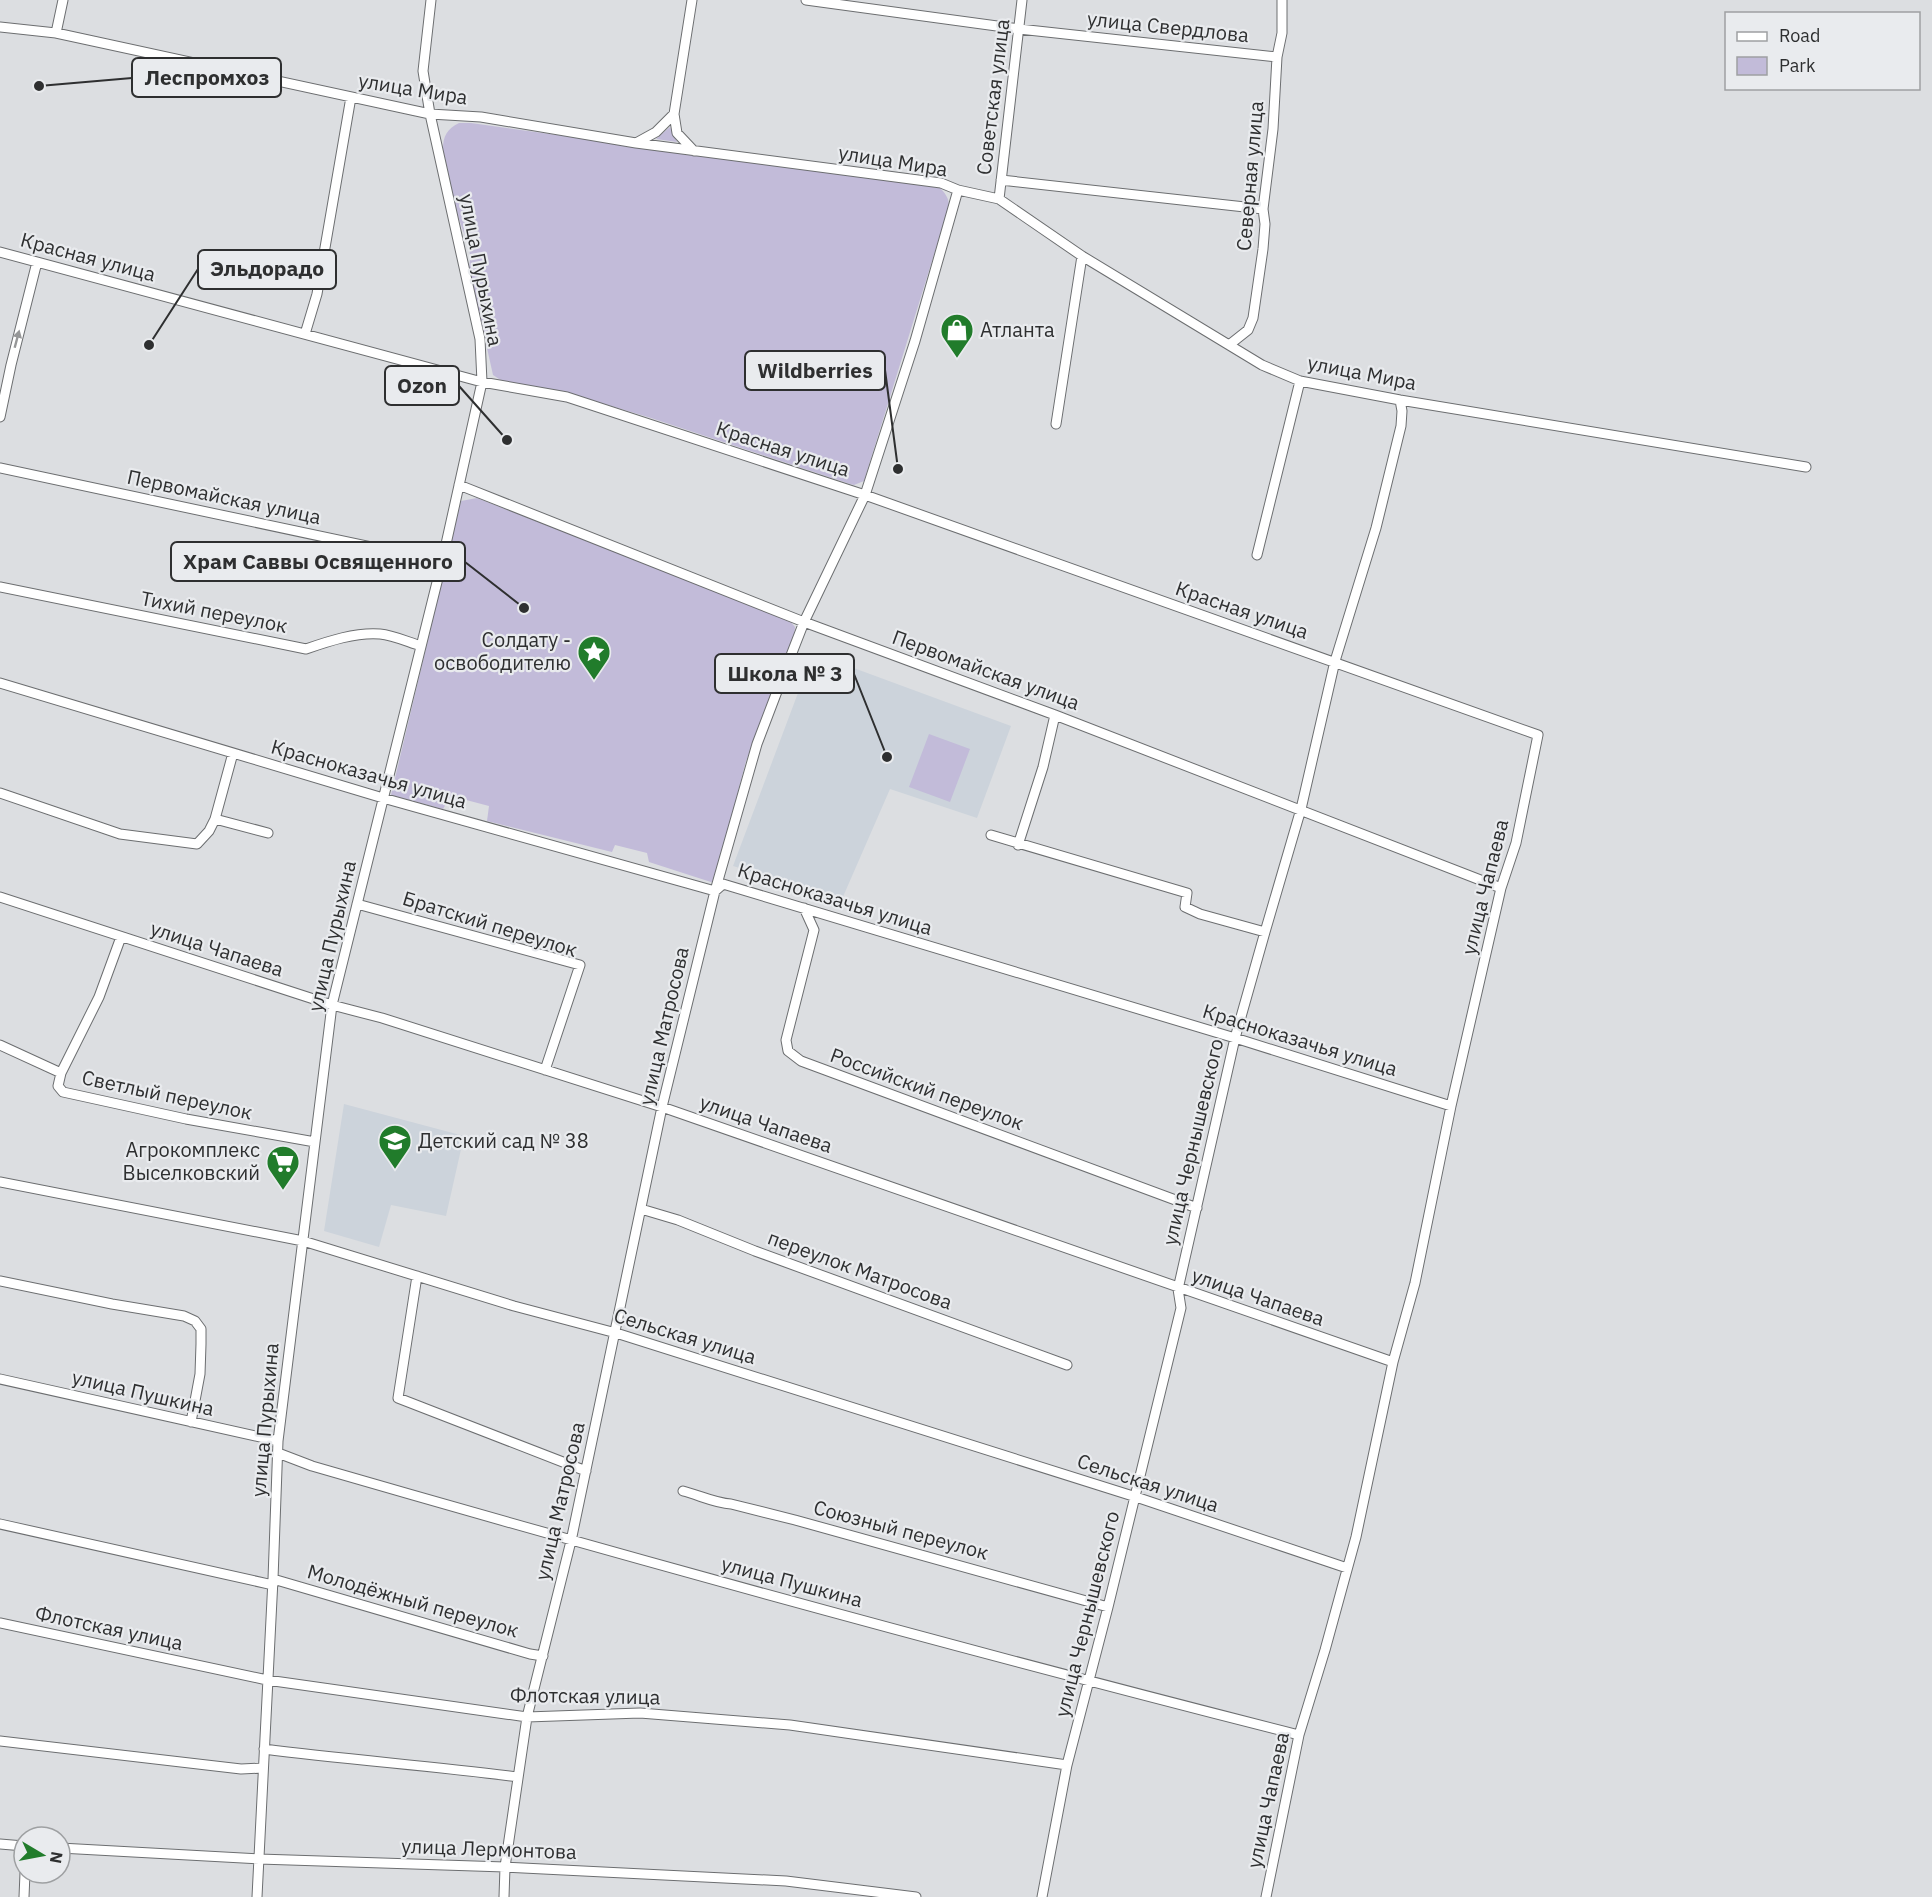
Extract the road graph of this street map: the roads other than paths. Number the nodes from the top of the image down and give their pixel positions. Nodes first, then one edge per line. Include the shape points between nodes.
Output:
1 (63, 0) edge
2 (431, 0) edge
3 (692, 0) edge
4 (806, 0) edge
5 (1022, 0) edge
6 (1282, 0) edge
7 (0, 27) edge
8 (1019, 29) junction
9 (56, 33) junction
10 (1277, 57) junction
11 (351, 97) junction
12 (430, 114) junction
13 (674, 114) junction
14 (636, 143) junction
15 (694, 151) junction
16 (1001, 180) junction
17 (958, 190) junction
18 (999, 199) junction
19 (1263, 209) junction
20 (0, 252) edge
21 (1082, 256) junction
22 (37, 262) junction
23 (305, 334) junction
24 (1229, 345) junction
25 (1300, 381) junction
26 (482, 382) junction
27 (1400, 400) junction
28 (0, 417) edge
29 (1056, 424) dead end
30 (1806, 467) dead end
31 (0, 468) edge
32 (459, 485) junction
33 (865, 495) junction
34 (1257, 555) dead end
35 (441, 562) junction
36 (0, 587) edge
37 (804, 622) junction
38 (421, 646) junction
39 (1335, 661) junction
40 (0, 683) edge
41 (1055, 715) junction
42 (1538, 735) joint
43 (233, 753) junction
44 (0, 793) edge
45 (383, 798) junction
46 (1301, 809) junction
47 (215, 819) junction
48 (268, 833) dead end
49 (991, 836) dead end
50 (1018, 844) junction
51 (1501, 888) junction
52 (715, 891) junction
53 (0, 897) edge
54 (357, 904) junction
55 (804, 908) junction
56 (1265, 932) junction
57 (122, 937) junction
58 (332, 1005) junction
59 (1235, 1038) junction
60 (0, 1045) edge
61 (545, 1070) junction
62 (61, 1073) junction
63 (1451, 1106) junction
64 (662, 1107) junction
65 (315, 1142) junction
66 (0, 1182) edge
67 (1197, 1208) junction
68 (641, 1209) junction
69 (303, 1241) junction
70 (417, 1276) junction
71 (0, 1281) edge
72 (1178, 1289) junction
73 (616, 1333) junction
74 (1393, 1362) junction
75 (1067, 1365) dead end
76 (0, 1379) edge
77 (191, 1422) junction
78 (278, 1441) junction
79 (278, 1454) junction
80 (586, 1471) junction
81 (683, 1491) dead end
82 (1136, 1497) junction
83 (0, 1524) edge
84 (571, 1541) junction
85 (1347, 1568) junction
86 (273, 1582) junction
87 (1108, 1607) junction
88 (0, 1623) edge
89 (543, 1656) junction
90 (267, 1680) junction
91 (1089, 1681) junction
92 (527, 1717) junction
93 (1299, 1735) junction
94 (0, 1741) edge
95 (264, 1749) junction
96 (1067, 1765) junction
97 (263, 1768) junction
98 (518, 1777) junction
99 (72, 1849) edge
100 (259, 1859) junction
101 (505, 1867) junction
102 (257, 1897) edge
103 (504, 1897) edge
104 (916, 1897) edge
105 (1042, 1897) edge
106 (1266, 1897) edge

1 - 9 street
2 - 12 street, улица Пурыхина via 423,71
3 - 13 street
4 - 8 street, улица Свердлова
5 - 8 street, Советская улица
6 - 10 street, Северная улица
7 - 9 street, улица Мира
8 - 10 street, улица Свердлова
8 - 16 street, Советская улица
9 - 11 street, улица Мира
10 - 19 street, Северная улица
11 - 12 street, улица Мира
11 - 23 street via 317,294
12 - 14 street, улица Мира via 481,117
12 - 26 street, улица Пурыхина via 480,339
13 - 14 street via 656,132
13 - 15 street via 677,133
14 - 15 street, улица Мира
15 - 17 street, улица Мира via 941,183
16 - 18 street, Советская улица
16 - 19 street
17 - 18 street, улица Мира
17 - 33 street, улица Матросова
18 - 21 street, улица Мира
19 - 24 street, Северная улица via 1263,249 1252,318 1248,330
20 - 22 street, Красная улица
21 - 24 street, улица Мира
21 - 29 street
22 - 23 street, Красная улица
28 -> 22 street
23 - 26 street, Красная улица
24 - 25 street, улица Мира
25 - 27 street, улица Мира
25 - 34 street
26 - 32 street, улица Пурыхина
26 - 33 street, Красная улица via 567,397
27 - 30 street, улица Мира
27 - 39 street, улица Чернышевского via 1401,426 1376,528
31 - 35 street, Первомайская улица
32 - 35 street, улица Пурыхина
32 - 37 street, Первомайская улица
33 - 37 street, улица Матросова
33 - 39 street, Красная улица
35 - 38 street, улица Пурыхина
36 - 38 street, Тихий переулок via 306,649 381,634
37 - 41 street, Первомайская улица
37 - 52 street, улица Матросова via 757,744
38 - 45 street, улица Пурыхина
39 - 42 street, Красная улица
39 - 46 street, улица Чернышевского
40 - 43 street, Красноказачья улица
41 - 46 street, Первомайская улица
41 - 50 street
42 - 51 street, улица Чапаева via 1516,843
43 - 45 street, Красноказачья улица
43 - 47 street
44 - 47 street via 120,834 197,844
45 - 52 street, Красноказачья улица
45 - 54 street, улица Пурыхина
46 - 51 street, Первомайская улица
46 - 56 street, улица Чернышевского
47 - 48 street
49 - 50 street
50 - 56 street via 1187,892 1185,907
51 - 63 street, улица Чапаева
52 - 55 street, Красноказачья улица via 723,884
52 - 64 street, улица Матросова
53 - 57 street, улица Чапаева
54 - 58 street, улица Пурыхина
54 - 61 street, Братский переулок via 580,965
55 - 59 street, Красноказачья улица
55 - 67 street, Российский переулок via 814,930 786,1040 788,1051 801,1062
56 - 59 street, улица Чернышевского
57 - 58 street, улица Чапаева
57 - 62 street, улица Чапаева via 99,998
58 - 61 street, улица Чапаева
58 - 65 street, улица Пурыхина
59 - 63 street, Красноказачья улица
59 - 67 street, улица Чернышевского
60 - 62 street, Светлый переулок
61 - 64 street, улица Чапаева
62 - 65 street, Светлый переулок via 58,1086 63,1092
63 - 74 street, улица Чапаева via 1415,1283
64 - 68 street, улица Матросова
64 - 72 street, улица Чапаева
65 - 69 street, улица Пурыхина
66 - 69 street, Сельская улица
67 - 72 street, улица Чернышевского
68 - 73 street, улица Матросова
68 - 75 street, переулок Матросова
69 - 70 street, Сельская улица
69 - 78 street, улица Пурыхина
70 - 73 street, Сельская улица
70 - 80 street via 398,1398
71 - 77 street via 195,1321 201,1329 200,1374
72 - 74 street, улица Чапаева
72 - 82 street, улица Чернышевского via 1181,1308
73 - 80 street, улица Матросова
73 - 82 street, Сельская улица
74 - 85 street, улица Чапаева
76 - 77 street, улица Пушкина
77 - 78 street, улица Пушкина
78 - 79 street, улица Пурыхина
79 - 84 street, улица Пушкина
79 - 86 street, улица Пурыхина
80 - 84 street, улица Матросова
81 - 87 street, Союзный переулок
82 - 85 street, Сельская улица
82 - 87 street, улица Чернышевского
83 - 86 street, Молодёжный переулок
84 - 89 street, улица Матросова
84 - 91 street, улица Пушкина
85 - 93 street, улица Чапаева
86 - 89 street, Молодёжный переулок
86 - 90 street, улица Пурыхина
87 - 91 street, улица Чернышевского
88 - 90 street, Флотская улица
89 - 92 street, улица Матросова
90 - 92 street, Флотская улица
90 - 95 street, улица Пурыхина
91 - 93 street, улица Пушкина
91 - 96 street, улица Чернышевского
92 - 96 street, Флотская улица via 640,1713 790,1725
92 - 98 street, улица Матросова
93 - 106 street, улица Чапаева
94 - 97 street via 241,1769
95 - 97 street, улица Пурыхина
95 - 98 street
96 - 105 street, улица Чернышевского
97 - 100 street, улица Пурыхина
98 - 101 street, улица Матросова
99 - 100 street, улица Лермонтова
100 - 101 street, улица Лермонтова
100 - 102 street, улица Пурыхина
101 - 103 street, улица Матросова
101 - 104 street, улица Лермонтова via 786,1881

